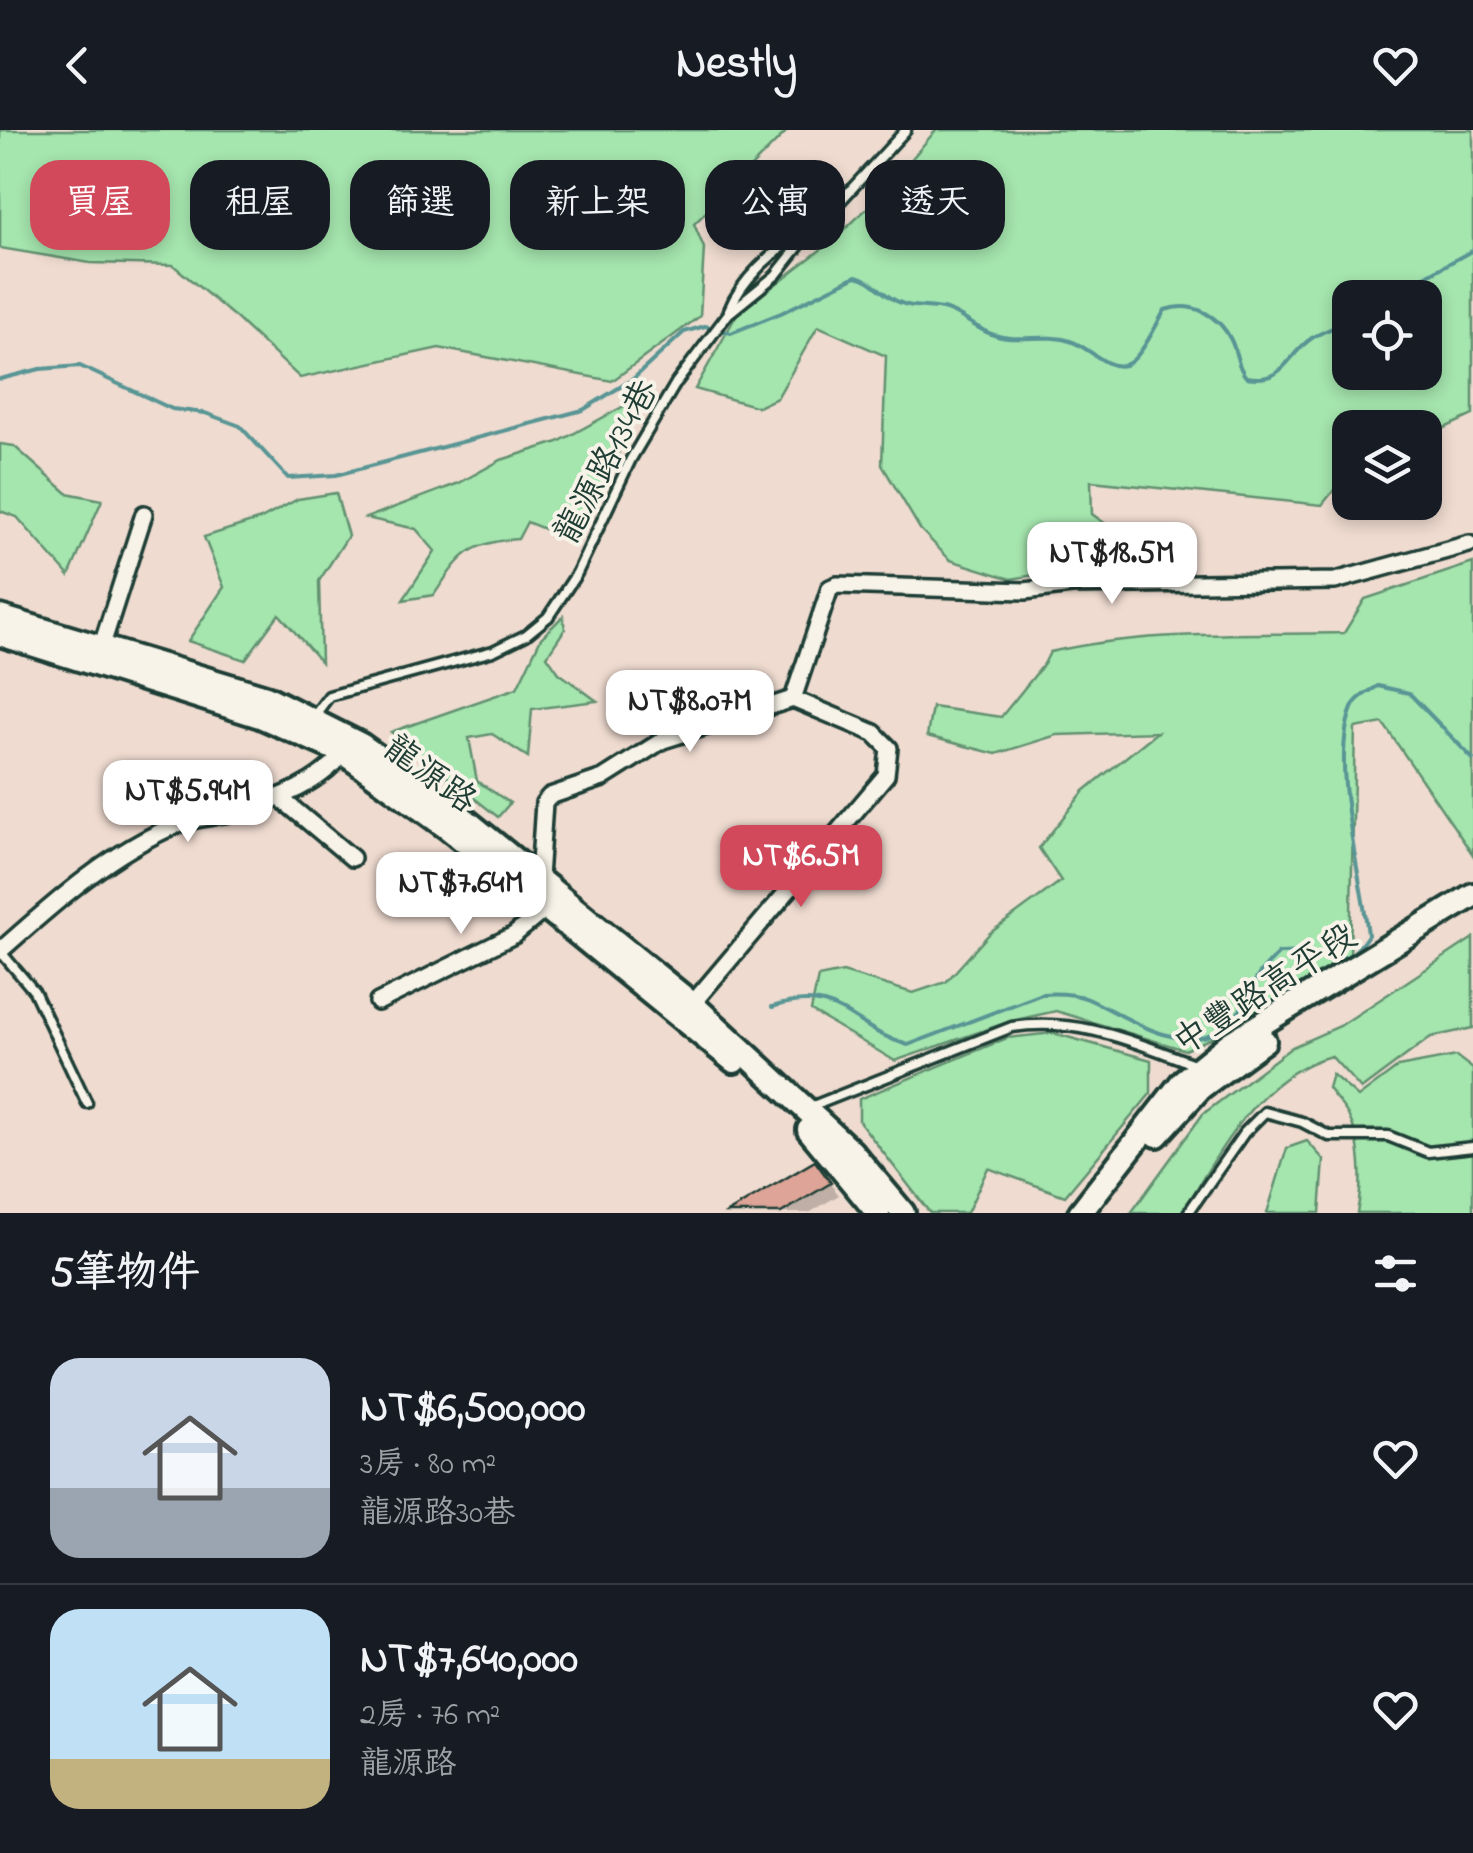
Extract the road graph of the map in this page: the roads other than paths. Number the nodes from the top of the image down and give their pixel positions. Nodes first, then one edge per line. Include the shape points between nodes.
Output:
1 (906, 130) edge
2 (846, 195) junction
3 (725, 317) junction
4 (144, 514) dead end
5 (1469, 544) dead end
6 (0, 617) edge
7 (0, 634) edge
8 (101, 648) junction
9 (793, 699) junction
10 (308, 726) junction
11 (348, 746) junction
12 (278, 797) junction
13 (352, 858) dead end
14 (539, 878) junction
15 (1473, 895) edge
16 (554, 901) junction
17 (1473, 914) edge
18 (1434, 929) junction
19 (0, 951) edge
20 (378, 1002) dead end
21 (687, 1010) junction
22 (1201, 1066) junction
23 (87, 1103) dead end
24 (808, 1108) junction
25 (1473, 1146) edge
26 (878, 1213) edge
27 (902, 1213) edge
28 (1080, 1213) edge
29 (1097, 1213) edge
30 (1188, 1213) edge

1 - 2 lane, 龍源路134巷
2 - 3 lane, 龍源路134巷 via 776,275
2 - 3 lane via 760,266 737,290
3 - 10 lane, 龍源路134巷 via 630,459 578,573 548,617 493,651 329,696
4 - 8 street
5 - 9 street via 1335,581 1025,591 837,585 830,588
6 - 8 main road
7 - 10 main road
8 - 10 main road via 266,697
9 - 14 street via 663,740 603,778 550,796 544,803
9 - 21 street via 874,733 889,748 886,775
10 - 11 main road
11 - 12 street via 328,771
11 - 14 main road via 428,792
11 - 16 main road, 龍源路 via 448,828
12 - 13 street
12 - 19 street via 178,824 119,856
14 - 16 main road
15 - 18 main road, 中豐路高平段
16 - 20 street via 514,934
16 - 21 main road
17 - 18 main road, 中豐路高平段
18 - 22 main road, 中豐路高平段
18 - 29 main road, 中豐路高平段 via 1200,1088
19 - 23 lane via 34,992
21 - 24 main road
21 - 26 main road via 789,1108
22 - 24 lane via 1085,1026 1041,1023 1012,1027
22 - 28 main road, 中豐路高平段
24 - 27 main road
25 - 30 lane via 1428,1152 1388,1136 1329,1136 1266,1112

